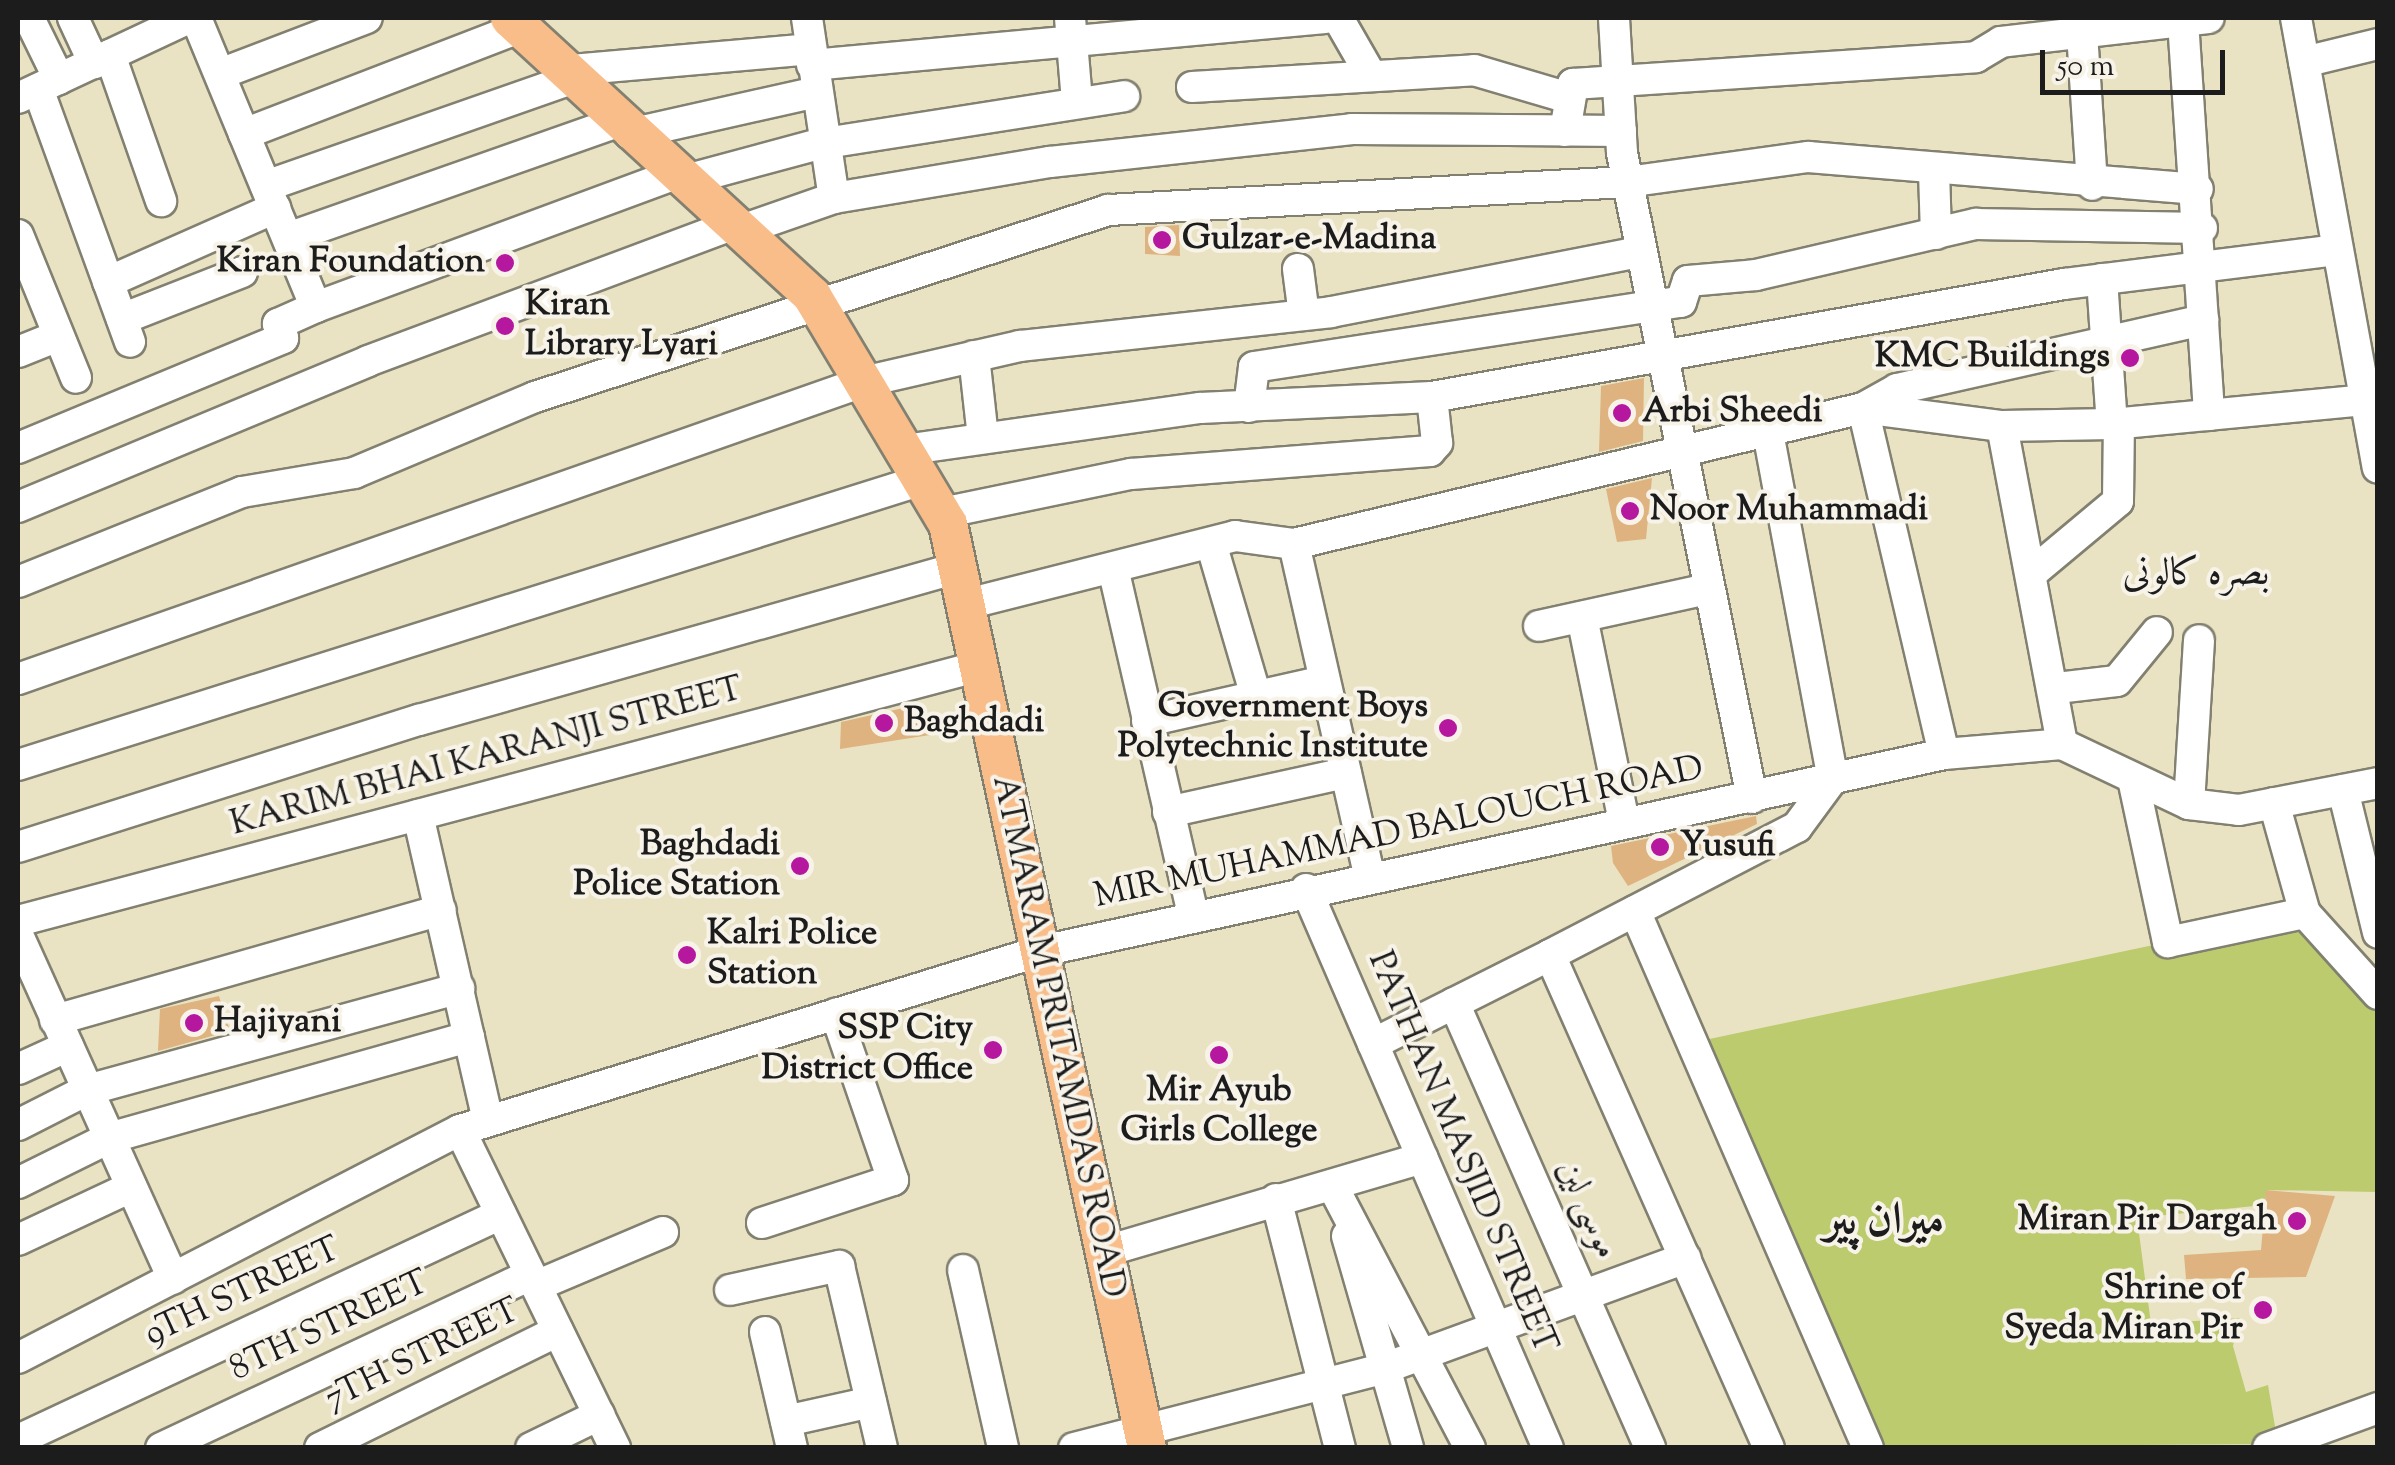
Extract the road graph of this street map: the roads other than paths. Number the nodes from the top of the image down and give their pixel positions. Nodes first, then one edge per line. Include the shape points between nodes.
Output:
1 (29, 18) edge
2 (73, 18) edge
3 (367, 18) edge
4 (807, 18) edge
5 (1325, 18) edge
6 (1338, 18) edge
7 (1614, 18) edge
8 (2296, 18) edge
9 (185, 19) edge
10 (2178, 20) edge
11 (514, 23) edge
12 (1071, 29) edge
13 (2001, 30) edge
14 (2082, 32) junction
15 (2378, 44) edge
16 (114, 45) edge
17 (2304, 62) junction
18 (813, 69) junction
19 (1359, 73) junction
20 (220, 74) junction
21 (564, 75) junction
22 (1192, 87) dead end
23 (1618, 88) junction
24 (38, 89) edge
25 (1124, 96) dead end
26 (1566, 97) junction
27 (1077, 101) junction
28 (623, 128) junction
29 (1352, 129) junction
30 (1565, 131) junction
31 (1620, 131) junction
32 (244, 134) junction
33 (825, 143) junction
34 (1934, 171) junction
35 (1986, 176) junction
36 (678, 177) junction
37 (1627, 182) junction
38 (2092, 185) junction
39 (2198, 189) junction
40 (271, 197) junction
41 (834, 198) junction
42 (161, 201) dead end
43 (1988, 224) junction
44 (736, 228) junction
45 (2202, 228) junction
46 (18, 234) edge
47 (1936, 234) junction
48 (288, 238) junction
49 (2337, 250) junction
50 (1640, 252) junction
51 (2206, 266) junction
52 (1298, 269) dead end
53 (242, 272) dead end
54 (2102, 278) junction
55 (108, 282) junction
56 (816, 304) junction
57 (316, 307) junction
58 (1651, 307) junction
59 (1304, 315) junction
60 (2203, 320) junction
61 (58, 336) junction
62 (2107, 340) junction
63 (18, 352) edge
64 (974, 356) junction
65 (1662, 362) junction
66 (76, 378) dead end
67 (863, 382) junction
68 (1432, 397) junction
69 (2370, 399) edge
70 (1332, 406) junction
71 (1249, 407) junction
72 (1863, 408) junction
73 (2209, 415) junction
74 (2115, 424) junction
75 (2002, 426) junction
76 (1767, 428) junction
77 (982, 438) junction
78 (1679, 447) junction
79 (18, 448) edge
80 (1335, 459) junction
81 (912, 465) junction
82 (2378, 468) edge
83 (18, 506) edge
84 (942, 513) junction
85 (1211, 543) junction
86 (1294, 544) junction
87 (1114, 568) junction
88 (2032, 573) junction
89 (18, 582) edge
90 (960, 587) junction
91 (1707, 589) junction
92 (1582, 617) junction
93 (1539, 626) dead end
94 (2157, 632) dead end
95 (2199, 640) dead end
96 (976, 667) junction
97 (18, 679) edge
98 (1325, 680) junction
99 (2057, 688) junction
100 (1256, 696) junction
101 (1146, 720) junction
102 (2062, 744) junction
103 (1944, 754) junction
104 (18, 766) edge
105 (1346, 773) junction
106 (1833, 778) junction
107 (2133, 780) junction
108 (2378, 783) edge
109 (2343, 790) junction
110 (1752, 798) junction
111 (2274, 803) junction
112 (2189, 804) junction
113 (1168, 812) junction
114 (418, 815) junction
115 (1624, 820) junction
116 (18, 847) edge
117 (1369, 876) junction
118 (1306, 889) junction
119 (441, 910) junction
120 (1635, 911) junction
121 (2306, 913) junction
122 (1193, 916) junction
123 (18, 921) edge
124 (2378, 933) edge
125 (18, 937) edge
126 (1037, 952) junction
127 (1550, 955) junction
128 (458, 988) junction
129 (2378, 994) edge
130 (1454, 1003) junction
131 (836, 1014) junction
132 (46, 1016) edge
133 (470, 1037) junction
134 (1373, 1044) junction
135 (18, 1069) edge
136 (87, 1090) junction
137 (18, 1125) edge
138 (474, 1126) junction
139 (110, 1138) junction
140 (1422, 1158) junction
141 (18, 1183) edge
142 (1332, 1185) junction
143 (131, 1186) junction
144 (1276, 1199) junction
145 (501, 1214) junction
146 (762, 1223) dead end
147 (663, 1232) dead end
148 (18, 1240) edge
149 (1103, 1252) junction
150 (1684, 1258) junction
151 (963, 1270) dead end
152 (173, 1279) junction
153 (534, 1281) junction
154 (730, 1290) dead end
155 (1583, 1296) junction
156 (1496, 1328) junction
157 (558, 1331) junction
158 (765, 1332) dead end
159 (1428, 1354) junction
160 (18, 1358) edge
161 (1385, 1368) junction
162 (1324, 1384) junction
163 (871, 1402) junction
164 (2378, 1408) edge
165 (599, 1414) junction
166 (789, 1434) edge
167 (1147, 1439) edge
168 (18, 1440) edge
169 (2275, 1446) edge
170 (161, 1448) edge
171 (320, 1448) edge
172 (531, 1448) edge
173 (615, 1448) edge
174 (882, 1448) edge
175 (1003, 1448) edge
176 (1074, 1448) edge
177 (1340, 1448) edge
178 (1408, 1448) edge
179 (1470, 1448) edge
180 (1548, 1448) edge
181 (1650, 1448) edge
182 (1769, 1448) edge
183 (1868, 1448) edge

1 - 24 street
2 - 16 street
3 - 20 street
4 - 18 street
5 - 12 street
6 - 19 street
7 - 23 street
8 - 17 street
9 - 16 street
9 - 20 street
10 - 14 street
10 - 39 street
11 - 21 main road, ATMARAM PRITAMDAS ROAD
11 - 32 street
12 - 18 street
12 - 27 street
13 - 14 street
13 - 23 street via 1976,57
14 - 38 street
15 - 17 street
16 - 24 street
16 - 42 street
17 - 49 street
18 - 21 street
18 - 28 street
18 - 33 street
19 - 22 street
19 - 26 street via 1474,70
19 - 29 street
20 - 32 street
21 - 28 main road, ATMARAM PRITAMDAS ROAD
21 - 40 street
23 - 26 street via 1573,84
23 - 31 street
24 - 55 street
25 - 27 street
26 - 30 street
27 - 33 street
28 - 36 main road, ATMARAM PRITAMDAS ROAD
28 - 48 street
29 - 30 street
29 - 41 street via 1050,162
30 - 31 street
31 - 37 street
32 - 40 street
33 - 36 street
33 - 41 street
34 - 35 street
34 - 37 street via 1808,157
34 - 47 street
35 - 38 street
35 - 43 street
36 - 44 main road, ATMARAM PRITAMDAS ROAD
36 - 57 street
37 - 50 street
37 - 56 street via 1108,210
38 - 39 street
39 - 45 street
40 - 48 street
40 - 55 street
41 - 44 street
43 - 45 street
43 - 47 street
44 - 56 main road, ATMARAM PRITAMDAS ROAD
44 - 83 street via 351,368
45 - 51 street
46 - 61 street
47 - 58 street via 1756,275 1688,281 1681,302
48 - 57 street
49 - 51 street
49 - 69 street
50 - 58 street
50 - 59 street
51 - 54 street
51 - 60 street
52 - 59 street
53 - 55 street via 126,331
54 - 62 street
54 - 65 street
56 - 67 main road, ATMARAM PRITAMDAS ROAD
56 - 89 street via 535,397 354,472 242,492
57 - 79 street via 278,324 283,338
58 - 65 street
58 - 71 street via 1254,367
59 - 64 street
60 - 62 street
60 - 73 street
61 - 63 street
61 - 66 street
62 - 72 street via 1897,390
62 - 74 street
64 - 67 street
64 - 77 street
65 - 68 street
65 - 78 street
67 - 81 main road, ATMARAM PRITAMDAS ROAD
67 - 97 street
68 - 70 street
68 - 80 street via 1436,448
69 - 73 street
69 - 82 street
70 - 71 street
70 - 80 street
71 - 77 street
72 - 75 street
72 - 76 street
72 - 103 street
73 - 74 street
74 - 75 street
74 - 88 street via 2111,513
75 - 88 street
76 - 78 street
76 - 106 street
77 - 81 street
78 - 86 street via 1629,467
78 - 91 street
80 - 84 street via 1131,474
81 - 84 main road, ATMARAM PRITAMDAS ROAD
81 - 104 street
84 - 90 main road, ATMARAM PRITAMDAS ROAD
85 - 86 street via 1252,534 1272,548
85 - 87 street
85 - 100 street
86 - 98 street
87 - 90 street
87 - 101 street
88 - 99 street
90 - 96 main road, ATMARAM PRITAMDAS ROAD
90 - 116 street via 419,720
91 - 92 street
91 - 110 street
92 - 93 street
92 - 115 street
94 - 99 street via 2117,681
95 - 112 street
96 - 114 street, KARIM BHAI KARANJI STREET
96 - 126 main road, ATMARAM PRITAMDAS ROAD
98 - 100 street
98 - 105 street
99 - 102 street
100 - 101 street
101 - 113 street
102 - 103 street, MIR MUHAMMAD BALOUCH ROAD
102 - 107 street
103 - 106 street, MIR MUHAMMAD BALOUCH ROAD
105 - 113 street
105 - 117 street
106 - 110 street, MIR MUHAMMAD BALOUCH ROAD
106 - 120 street via 1797,828
107 - 112 street
107 - 121 street via 2168,942
108 - 109 street
109 - 111 street
109 - 124 street
110 - 115 street, MIR MUHAMMAD BALOUCH ROAD
111 - 112 street via 2239,810
111 - 121 street
113 - 122 street
114 - 119 street
114 - 123 street, KARIM BHAI KARANJI STREET
115 - 117 street, MIR MUHAMMAD BALOUCH ROAD
117 - 118 street, MIR MUHAMMAD BALOUCH ROAD
118 - 122 street, MIR MUHAMMAD BALOUCH ROAD
118 - 134 street, PATHAN MASJID STREET
119 - 128 street
119 - 132 street
120 - 127 street
120 - 183 street
121 - 129 street
122 - 126 street, MIR MUHAMMAD BALOUCH ROAD
125 - 132 street
126 - 131 street, MIR MUHAMMAD BALOUCH ROAD
126 - 149 main road, ATMARAM PRITAMDAS ROAD
127 - 130 street
127 - 150 street
128 - 133 street
128 - 136 street
130 - 134 street
130 - 155 street, موسی لین
131 - 138 street, MIR MUHAMMAD BALOUCH ROAD
131 - 146 street via 893,1180
132 - 135 street
132 - 136 street
133 - 138 street
133 - 139 street
134 - 140 street, PATHAN MASJID STREET
136 - 137 street
136 - 139 street
138 - 145 street
138 - 152 street, MIR MUHAMMAD BALOUCH ROAD
139 - 141 street
139 - 143 street
140 - 142 street
140 - 156 street, PATHAN MASJID STREET
142 - 144 street
142 - 159 street
142 - 161 street
143 - 148 street
143 - 152 street
144 - 149 street
144 - 162 street
145 - 153 street
145 - 168 street, 9TH STREET
147 - 153 street, 8TH STREET
149 - 167 main road, ATMARAM PRITAMDAS ROAD
150 - 155 street
150 - 182 street
151 - 175 street
152 - 160 street, MIR MUHAMMAD BALOUCH ROAD
153 - 157 street
153 - 170 street, 8TH STREET
154 - 163 street via 839,1266
155 - 156 street
155 - 181 street, موسی لین
156 - 159 street
156 - 180 street, PATHAN MASJID STREET
157 - 165 street
157 - 171 street, 7TH STREET
158 - 166 street
159 - 161 street
159 - 179 street
161 - 162 street
161 - 178 street
162 - 167 street
162 - 177 street
163 - 166 street
163 - 174 street
164 - 169 street
165 - 172 street
165 - 173 street
167 - 176 street

